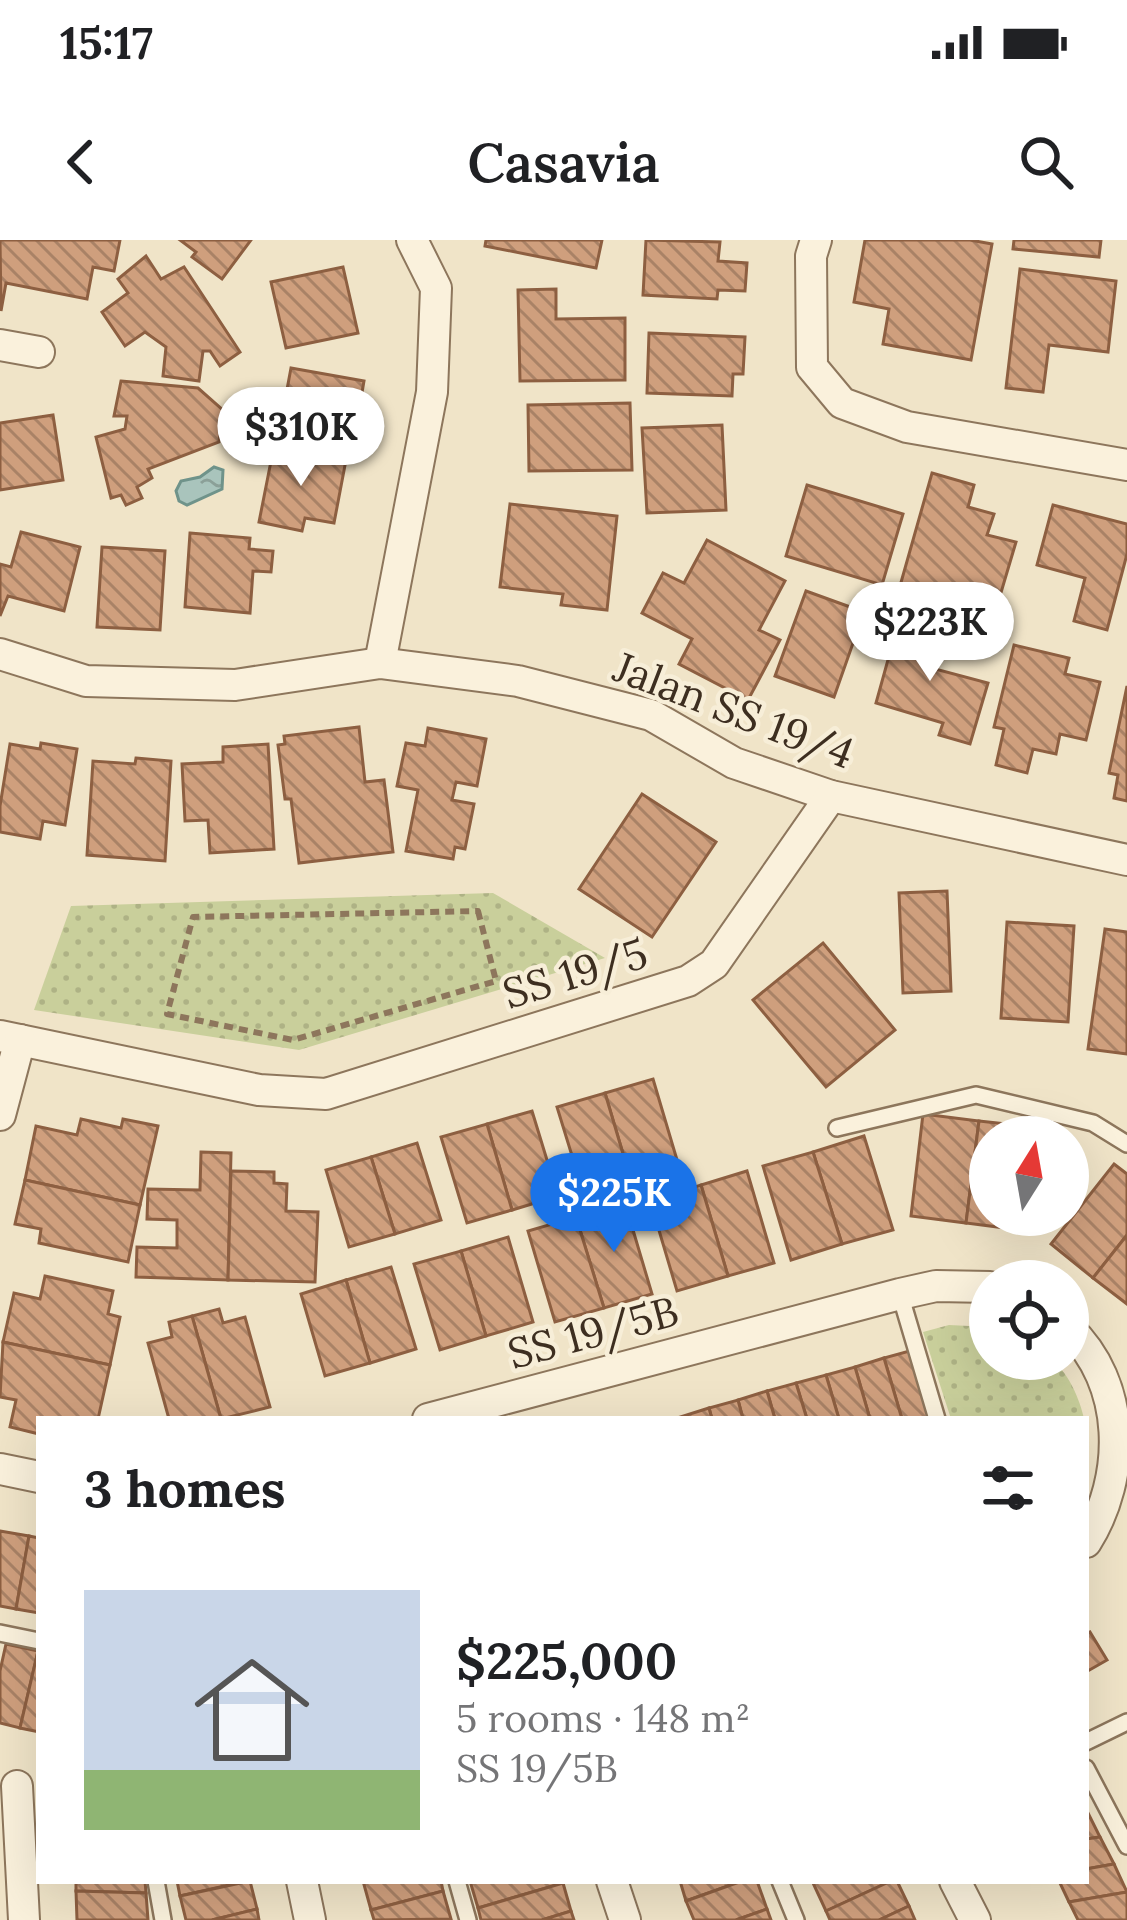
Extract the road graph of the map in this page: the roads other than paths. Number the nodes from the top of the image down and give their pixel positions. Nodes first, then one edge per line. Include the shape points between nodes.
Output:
1 (412, 240) edge
2 (816, 240) edge
3 (0, 345) edge
4 (39, 352) dead end
5 (1127, 465) edge
6 (0, 654) edge
7 (380, 663) junction
8 (831, 796) junction
9 (1127, 860) edge
10 (10, 1038) edge
11 (2, 1101) edge
12 (837, 1128) dead end
13 (1127, 1144) edge
14 (969, 1287) edge
15 (900, 1294) junction
16 (1089, 1354) edge
17 (439, 1416) edge
18 (937, 1416) edge
19 (0, 1468) edge
20 (36, 1476) edge
21 (1089, 1538) edge
22 (0, 1633) edge
23 (36, 1640) edge
24 (1127, 1722) edge
25 (1089, 1741) edge
26 (1089, 1774) edge
27 (19, 1787) edge
28 (1127, 1846) edge
29 (157, 1884) edge
30 (303, 1884) edge
31 (458, 1884) edge
32 (613, 1884) edge
33 (781, 1884) edge
34 (957, 1884) edge
35 (24, 1920) edge
36 (163, 1920) edge
37 (310, 1920) edge
38 (468, 1920) edge
39 (625, 1920) edge
40 (796, 1920) edge
41 (975, 1920) edge

1 - 7 street via 436,288 432,392
2 - 5 street via 812,368 842,403 908,427
3 - 4 street
6 - 7 street, Jalan SS 19/4 via 86,681 235,686
7 - 8 street, Jalan SS 19/4 via 518,681 650,715 734,763
8 - 9 street, Jalan SS 19/4
8 - 10 street, SS 19/5 via 714,964 688,981 326,1094 259,1090
10 - 11 street
12 - 13 lane via 976,1096 1093,1123
14 - 15 street, SS 19/5B
15 - 17 street, SS 19/5B
15 - 18 lane
16 - 21 street via 1117,1408 1121,1450 1116,1482
19 - 20 street
22 - 23 lane
24 - 25 lane
26 - 28 lane
27 - 35 street
29 - 36 lane
30 - 37 street
31 - 38 lane
32 - 39 street
33 - 40 lane
34 - 41 street

